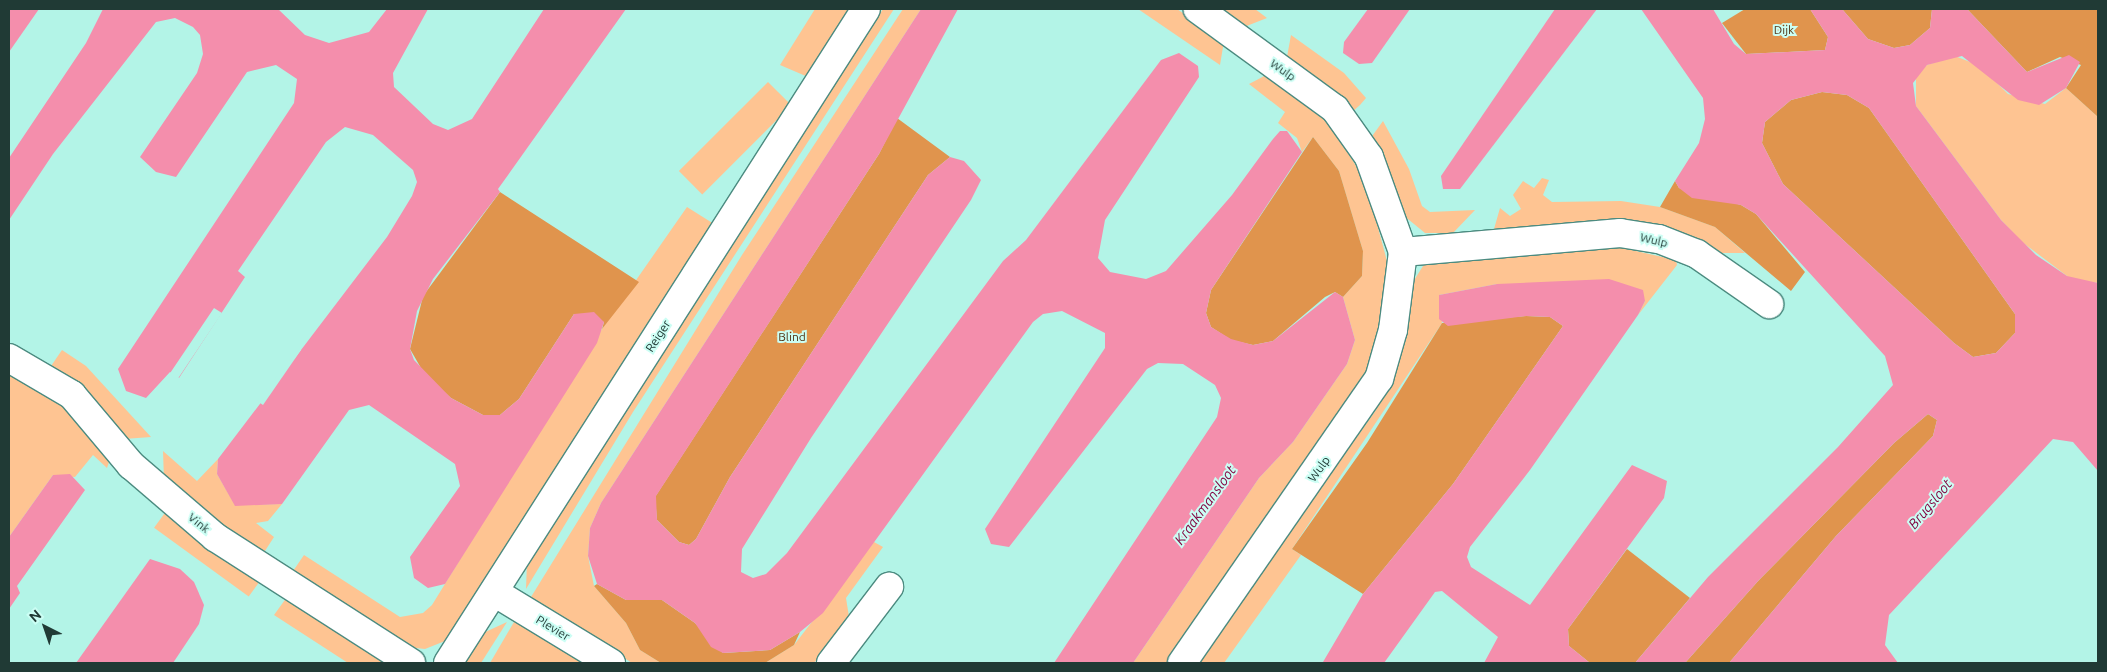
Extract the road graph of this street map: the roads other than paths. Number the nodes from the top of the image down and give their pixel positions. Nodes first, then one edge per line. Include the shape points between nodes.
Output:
1 (866, 9) edge
2 (1198, 9) edge
3 (1403, 252) junction
4 (1769, 304) dead end
5 (9, 358) edge
6 (889, 587) dead end
7 (494, 592) junction
8 (411, 663) edge
9 (448, 663) edge
10 (611, 663) edge
11 (831, 663) edge
12 (1182, 663) edge

1 - 7 street, Reiger
2 - 3 street, Wulp via 1335,109 1369,158
3 - 4 street, Wulp via 1620,234 1640,236 1697,254
3 - 12 street, Wulp via 1393,330 1380,378
5 - 8 street, Vink via 72,395 131,464 216,537
6 - 11 street
7 - 9 street, Reiger
7 - 10 street, Plevier

